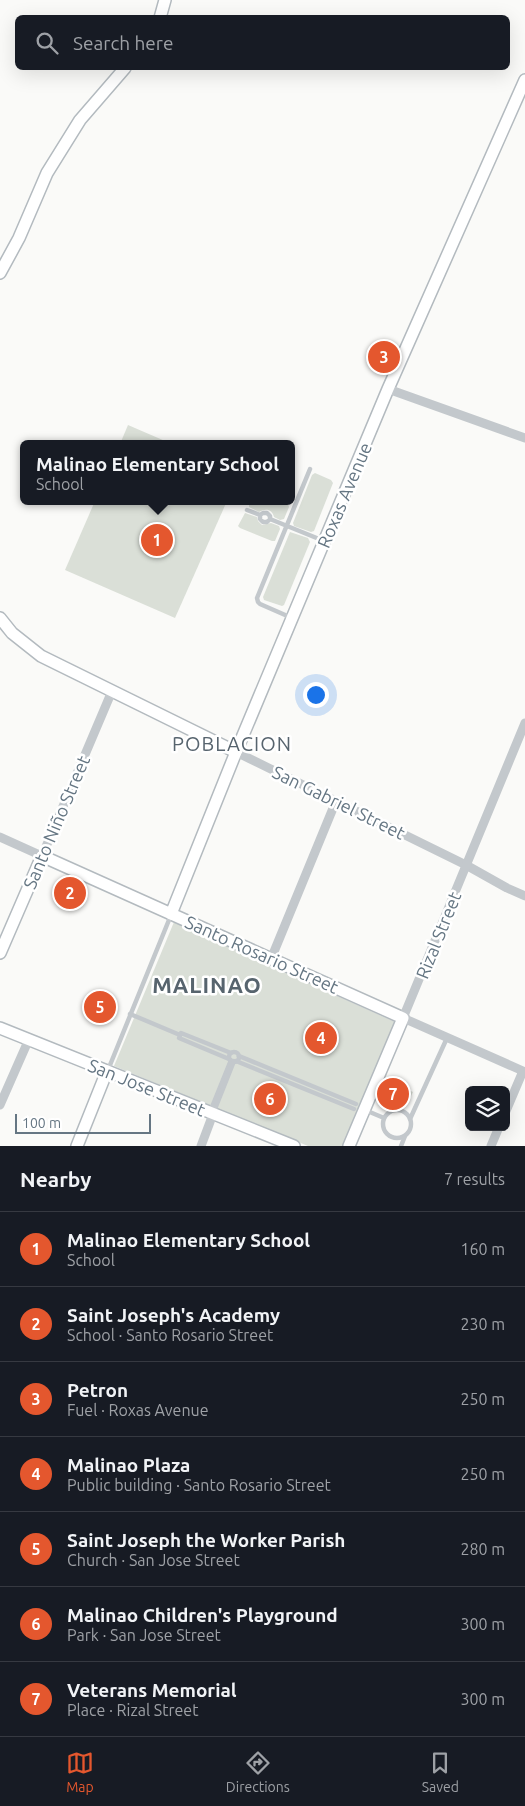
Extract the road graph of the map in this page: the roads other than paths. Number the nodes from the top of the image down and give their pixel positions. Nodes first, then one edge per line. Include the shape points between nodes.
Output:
1 (165, 0) edge
2 (161, 15) edge
3 (124, 70) edge
4 (525, 80) edge
5 (0, 273) edge
6 (388, 389) junction
7 (525, 438) edge
8 (310, 469) dead end
9 (247, 510) dead end
10 (287, 526) junction
11 (324, 541) junction
12 (0, 618) edge
13 (292, 618) junction
14 (112, 691) junction
15 (525, 723) edge
16 (236, 752) junction
17 (336, 801) junction
18 (0, 837) edge
19 (42, 856) junction
20 (466, 865) junction
21 (525, 896) edge
22 (171, 914) junction
23 (0, 953) edge
24 (271, 959) junction
25 (130, 1014) junction
26 (404, 1018) junction
27 (0, 1028) edge
28 (180, 1035) junction
29 (448, 1037) junction
30 (29, 1039) junction
31 (231, 1053) junction
32 (234, 1060) junction
33 (108, 1071) junction
34 (510, 1102) edge
35 (0, 1105) edge
36 (359, 1108) junction
37 (212, 1113) junction
38 (384, 1118) junction
39 (410, 1119) junction
40 (497, 1131) edge
41 (406, 1134) junction
42 (77, 1146) edge
43 (201, 1146) edge
44 (294, 1146) edge
45 (349, 1146) edge
46 (401, 1146) edge
47 (491, 1146) edge

1 - 2 main road
3 - 5 main road via 80,120 47,173
4 - 6 main road, Roxas Avenue
6 - 7 street
6 - 11 main road, Roxas Avenue
8 - 10 lane
9 - 10 lane via 260,515 263,522 270,519
10 - 11 lane
10 - 13 lane via 257,599 260,604
11 - 13 main road, Roxas Avenue
12 - 14 main road, San Gabriel Street via 12,633 41,656
13 - 16 main road, Roxas Avenue
14 - 16 main road, San Gabriel Street
14 - 19 street, Santo Niño Street
15 - 20 street, Rizal Street
16 - 17 street, San Gabriel Street
16 - 22 main road, Roxas Avenue
17 - 20 street, San Gabriel Street
17 - 24 street
18 - 19 street, Santo Rosario Street
19 - 22 main road, Santo Rosario Street
19 - 23 main road, Santo Niño Street
20 - 21 street, San Gabriel Street
20 - 26 street, Rizal Street
22 - 24 main road, Santo Rosario Street
22 - 25 lane
24 - 26 main road, Santo Rosario Street
25 - 28 lane
25 - 33 lane
26 - 29 street, Santo Rosario Street
26 - 36 main road, Rizal Street
27 - 30 main road, San Jose Street
28 - 31 lane via 181,1032
28 - 32 lane via 179,1038
29 - 34 street, Santo Rosario Street via 524,1071
29 - 39 lane
30 - 33 main road, San Jose Street
30 - 35 street
31 - 32 lane
31 - 32 lane via 236,1052
32 - 36 lane
32 - 37 lane
33 - 37 main road, San Jose Street
33 - 42 main road
36 - 38 lane
36 - 45 main road, Rizal Street
37 - 43 street
37 - 44 main road, San Jose Street
38 - 39 lane via 396,1110 403,1111
38 - 41 lane via 384,1129 389,1135 400,1137
39 - 41 lane via 410,1129
40 - 47 street
41 - 46 lane

